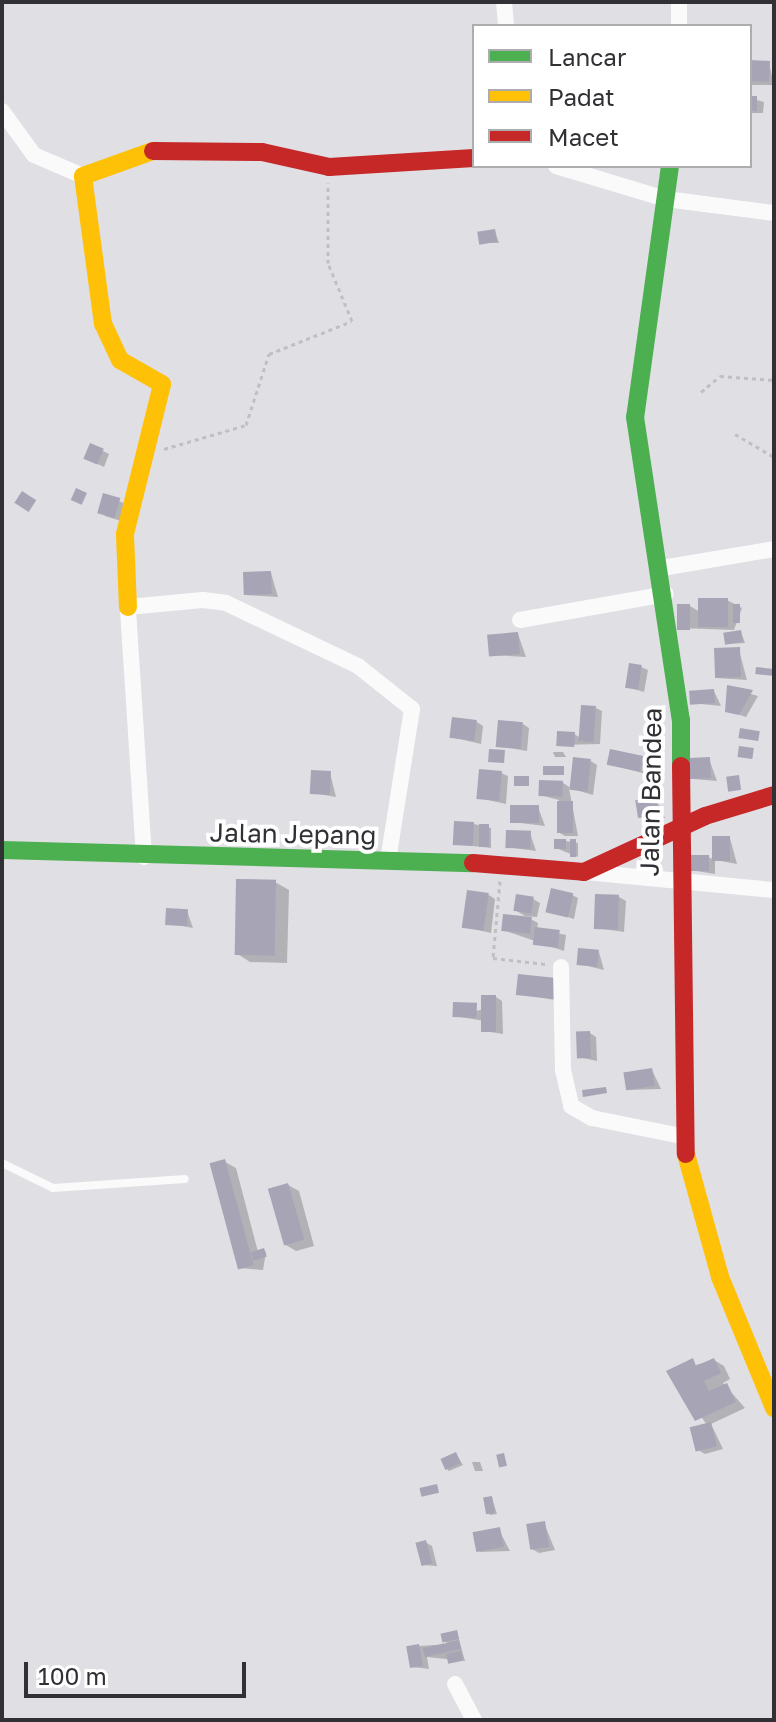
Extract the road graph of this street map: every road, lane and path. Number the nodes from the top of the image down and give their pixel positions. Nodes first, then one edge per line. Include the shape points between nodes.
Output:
1 (504, 2) edge
2 (679, 2) edge
3 (506, 24) edge
4 (679, 24) edge
5 (2, 111) edge
6 (472, 158) edge
7 (329, 167) junction
8 (563, 168) edge
9 (670, 168) edge
10 (83, 176) junction
11 (666, 199) junction
12 (774, 213) edge
13 (774, 380) edge
14 (701, 392) dead end
15 (735, 434) dead end
16 (144, 453) junction
17 (774, 457) edge
18 (774, 549) edge
19 (662, 568) junction
20 (666, 594) junction
21 (128, 607) junction
22 (520, 620) dead end
23 (774, 795) edge
24 (676, 829) junction
25 (2, 850) edge
26 (144, 857) junction
27 (388, 861) junction
28 (502, 865) junction
29 (584, 872) junction
30 (676, 883) junction
31 (774, 890) edge
32 (561, 967) joint
33 (681, 1136) junction
34 (2, 1163) edge
35 (185, 1179) dead end
36 (774, 1408) edge
37 (455, 1684) dead end
38 (474, 1720) edge

1 - 3 street
2 - 4 street
5 - 10 street via 34,155
6 - 7 street
7 - 10 street via 262,152 179,149 130,156
7 - 16 path via 328,263 352,321 269,354 246,425
8 - 11 street
9 - 11 street, Jalan Bandea
10 - 16 street via 103,324 120,360 162,384
11 - 12 street
11 - 19 street, Jalan Bandea via 635,417
13 - 14 path via 720,376
15 - 17 path
16 - 21 street via 125,534
18 - 19 street
19 - 20 street, Jalan Bandea
20 - 22 street
20 - 24 street, Jalan Bandea via 681,720
21 - 26 street
21 - 27 street via 226,603 358,666 397,694 414,717
23 - 24 street
24 - 29 street
24 - 30 street, Jalan Bandea
25 - 26 street, Jalan Jepang
26 - 27 street, Jalan Jepang
27 - 28 street, Jalan Jepang
28 - 29 street, Jalan Jepang
28 - 32 path via 493,958
29 - 30 street
30 - 31 street
30 - 33 street, Jalan Bandea
32 - 33 street via 563,1070 571,1106 592,1118
33 - 36 street, Jalan Bandea via 720,1277
34 - 35 lane via 53,1188
37 - 38 street

